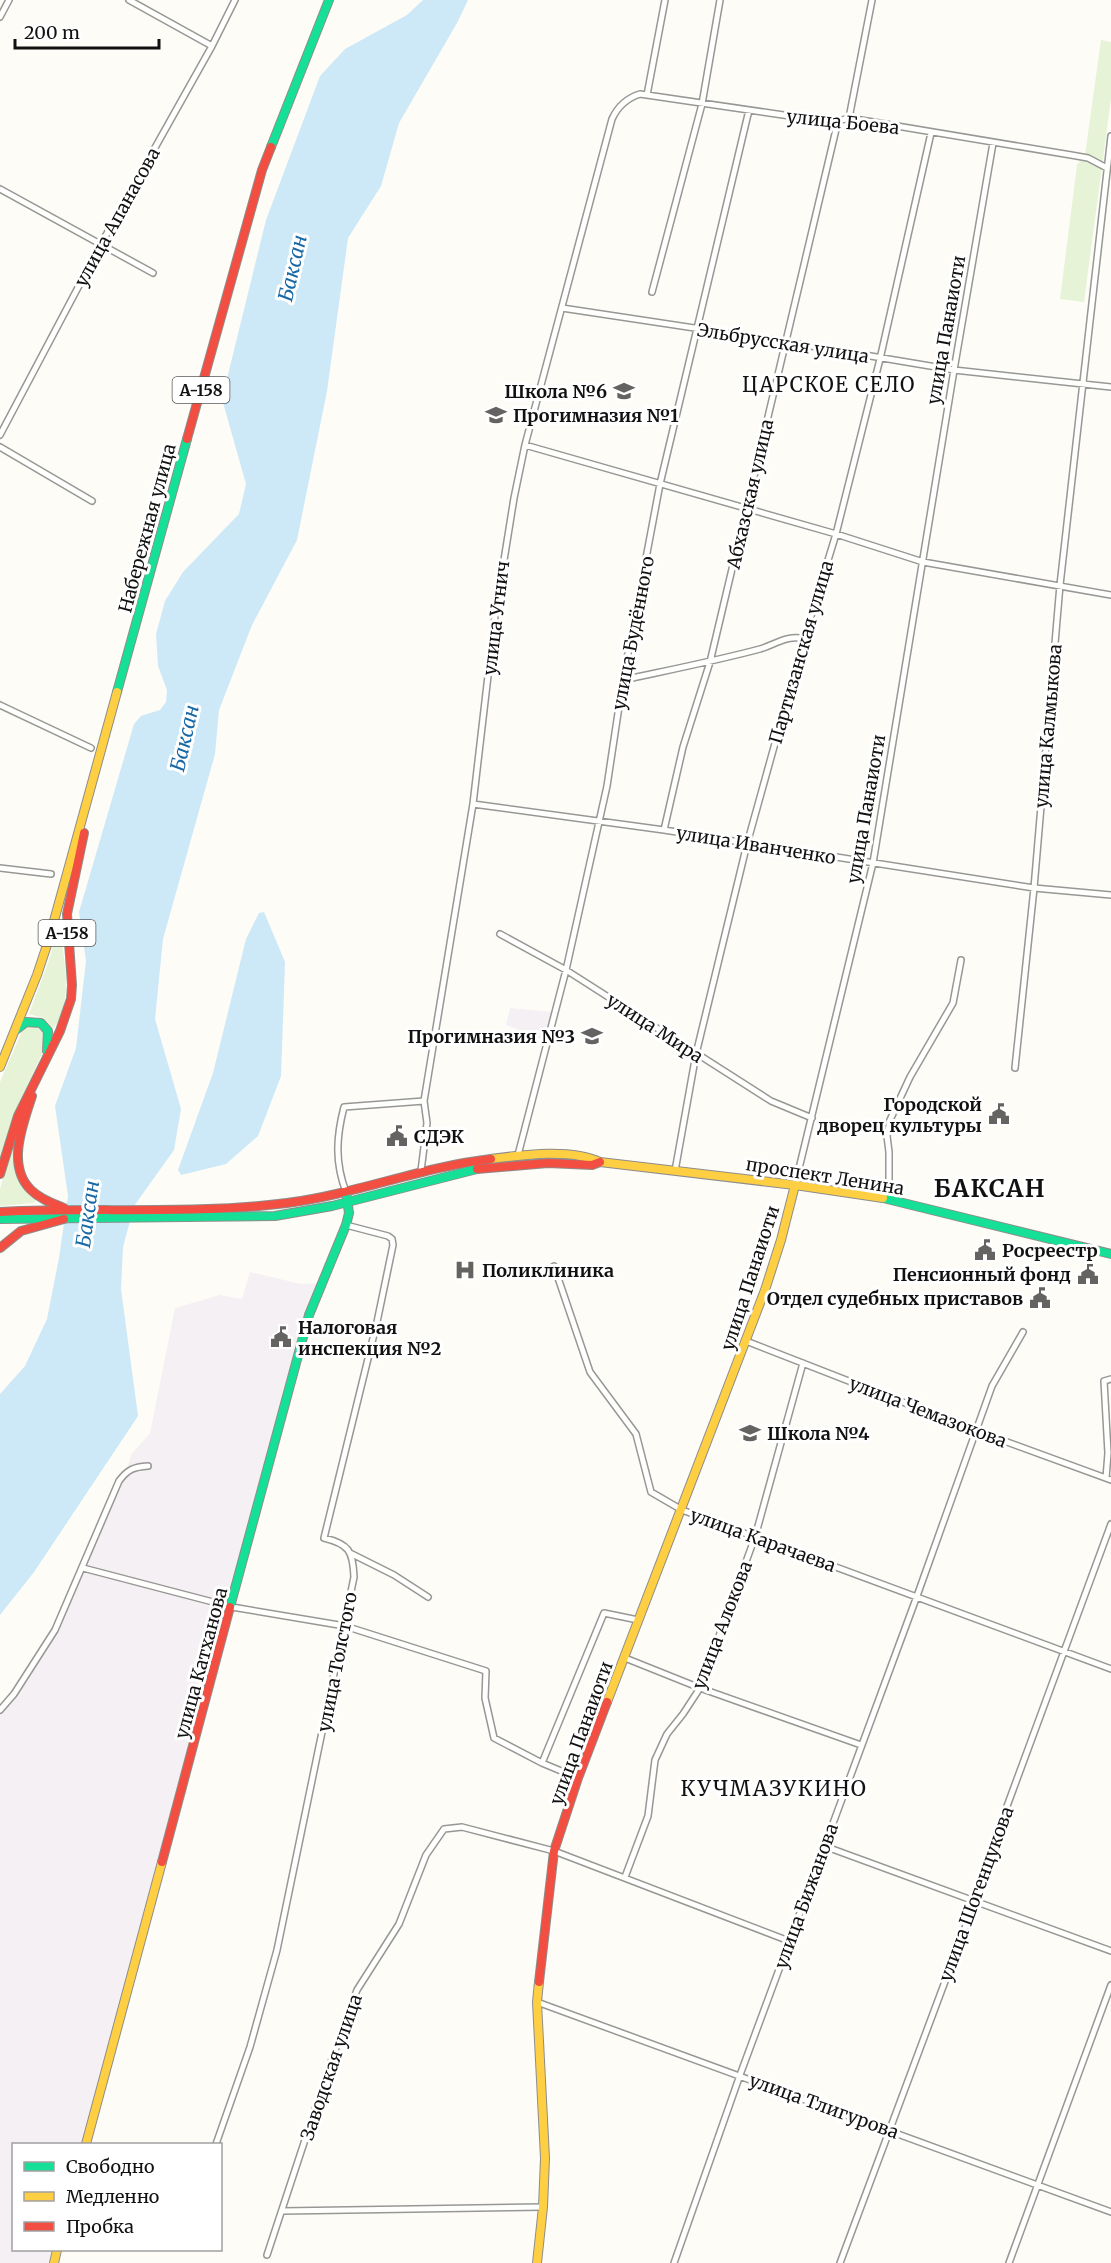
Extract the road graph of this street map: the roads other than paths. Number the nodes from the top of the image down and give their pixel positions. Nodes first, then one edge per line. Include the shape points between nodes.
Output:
1 (9, 0) edge
2 (129, 0) edge
3 (235, 0) edge
4 (329, 0) edge
5 (665, 0) edge
6 (720, 0) edge
7 (872, 0) edge
8 (0, 17) edge
9 (213, 46) junction
10 (647, 95) junction
11 (702, 104) junction
12 (749, 110) junction
13 (849, 118) junction
14 (838, 121) junction
15 (931, 133) junction
16 (1111, 136) edge
17 (993, 143) junction
18 (1107, 168) junction
19 (0, 189) edge
20 (100, 244) junction
21 (153, 273) dead end
22 (652, 292) dead end
23 (562, 308) junction
24 (698, 329) junction
25 (787, 342) junction
26 (880, 359) junction
27 (954, 370) junction
28 (1084, 384) junction
29 (1111, 387) edge
30 (0, 435) edge
31 (525, 445) junction
32 (0, 447) edge
33 (660, 484) junction
34 (92, 501) dead end
35 (747, 508) junction
36 (836, 534) junction
37 (923, 562) junction
38 (1060, 585) junction
39 (1111, 595) edge
40 (804, 639) junction
41 (710, 662) junction
42 (624, 680) junction
43 (0, 705) edge
44 (91, 748) dead end
45 (92, 786) junction
46 (473, 804) junction
47 (598, 820) junction
48 (664, 830) junction
49 (747, 844) junction
50 (873, 863) junction
51 (0, 868) edge
52 (51, 874) dead end
53 (1034, 888) junction
54 (1111, 895) edge
55 (500, 934) dead end
56 (961, 960) dead end
57 (566, 970) junction
58 (15, 1031) junction
59 (696, 1054) junction
60 (45, 1062) junction
61 (0, 1067) edge
62 (1015, 1068) dead end
63 (38, 1075) junction
64 (424, 1101) junction
65 (812, 1118) junction
66 (518, 1155) junction
67 (600, 1162) junction
68 (421, 1171) junction
69 (675, 1171) junction
70 (0, 1174) edge
71 (795, 1185) junction
72 (346, 1192) junction
73 (885, 1198) junction
74 (348, 1202) junction
75 (64, 1208) junction
76 (0, 1212) edge
77 (15, 1214) junction
78 (0, 1219) edge
79 (64, 1219) junction
80 (346, 1225) junction
81 (0, 1248) edge
82 (1111, 1254) edge
83 (554, 1266) dead end
84 (1023, 1332) dead end
85 (746, 1341) junction
86 (803, 1363) junction
87 (1111, 1379) edge
88 (977, 1431) junction
89 (148, 1466) dead end
90 (1109, 1479) edge
91 (682, 1510) junction
92 (1111, 1524) edge
93 (755, 1537) junction
94 (350, 1553) junction
95 (83, 1568) junction
96 (917, 1596) junction
97 (428, 1597) dead end
98 (232, 1606) junction
99 (638, 1620) junction
100 (345, 1626) junction
101 (1064, 1651) junction
102 (625, 1658) junction
103 (1111, 1669) edge
104 (700, 1688) junction
105 (0, 1710) edge
106 (861, 1745) junction
107 (542, 1763) junction
108 (579, 1778) junction
109 (824, 1846) junction
110 (554, 1851) junction
111 (625, 1877) junction
112 (975, 1901) junction
113 (789, 1941) junction
114 (1111, 1950) edge
115 (1111, 1985) edge
116 (537, 2002) junction
117 (740, 2075) junction
118 (889, 2130) junction
119 (87, 2143) edge
120 (217, 2143) edge
121 (1039, 2184) junction
122 (543, 2207) junction
123 (283, 2211) junction
124 (1111, 2212) edge
125 (267, 2255) dead end
126 (537, 2263) edge
127 (674, 2263) edge
128 (840, 2263) edge
129 (1009, 2263) edge

1 - 8 street
2 - 9 street
3 - 9 street, улица Апанасова
4 - 45 main road, Набережная улица / А-158 via 262,170
5 - 10 street
6 - 11 street
7 - 13 street
9 - 20 street, улица Апанасова
10 - 11 street, улица Боева
10 - 23 street, улица Угнич via 640,94 622,103 612,118
11 - 12 street, улица Боева
11 - 22 street
12 - 14 street, улица Боева
12 - 24 street, улица Будённого
13 - 14 street, улица Боева
13 - 15 street, улица Боева
14 - 25 street, Абхазская улица
15 - 17 street, улица Боева
15 - 26 street, Партизанская улица
16 - 18 street, улица Калмыкова
17 - 18 street, улица Боева via 1088,158
17 - 27 street, улица Панаиоти
18 - 28 street, улица Калмыкова
19 - 20 street
20 - 21 street
20 - 30 street, улица Апанасова
23 - 24 street, Эльбрусская улица
23 - 31 street, улица Угнич
24 - 25 street, Эльбрусская улица
24 - 33 street, улица Будённого
25 - 26 street, Эльбрусская улица
25 - 35 street, Абхазская улица
26 - 27 street, Эльбрусская улица
26 - 36 street, Партизанская улица
27 - 28 street, Эльбрусская улица
27 - 37 street, улица Панаиоти
28 - 29 street, Эльбрусская улица
28 - 38 street, улица Калмыкова
31 - 33 street
31 - 46 street, улица Угнич via 504,548
32 - 34 street
33 - 35 street
33 - 42 street, улица Будённого
35 - 36 street
35 - 41 street, Абхазская улица
36 - 37 street
36 - 40 street, Партизанская улица
37 - 38 street
37 - 50 street, улица Панаиоти
38 - 39 street
38 - 53 street, улица Калмыкова
40 - 41 street via 789,638
40 - 49 street, Партизанская улица
41 - 42 street
41 - 48 street, Абхазская улица via 683,747
42 - 47 street, улица Будённого
43 - 44 street
45 - 58 main road, Набережная улица / А-158 via 49,939
45 - 60 main road, А-158 via 67,914 71,999
46 - 47 street, улица Иванченко
46 - 64 street, улица Угнич
47 - 48 street, улица Иванченко
47 - 57 street, улица Будённого
48 - 49 street, улица Иванченко
49 - 50 street, улица Иванченко
49 - 59 street, Партизанская улица
50 - 53 street, улица Иванченко
50 - 65 street, улица Панаиоти
51 - 52 street
53 - 54 street, улица Иванченко
53 - 62 street, улица Калмыкова
55 - 57 street, улица Мира
56 - 73 street via 952,1003 890,1120 889,1186
57 - 59 street, улица Мира
57 - 66 street, улица Будённого
58 - 60 main road via 32,1021 45,1026 49,1037
58 - 61 main road, Набережная улица / А-158
59 - 65 street, улица Мира via 771,1101
59 - 69 street, Партизанская улица
60 - 63 main road, А-158
63 - 70 main road, А-158 via 18,1116
63 - 75 main road via 20,1136 18,1163 33,1194
64 - 68 street, улица Угнич via 427,1123
64 - 72 street via 344,1107 336,1148
65 - 71 street, улица Панаиоти
66 - 67 main road, проспект Ленина via 580,1156
66 - 68 main road, проспект Ленина
67 - 69 main road, проспект Ленина
67 - 74 main road, проспект Ленина via 477,1169
68 - 72 main road, проспект Ленина
69 - 71 main road, проспект Ленина
71 - 73 main road, проспект Ленина
71 - 85 main road, улица Панаиоти via 778,1250
72 - 74 main road, улица Катханова
72 - 75 main road, проспект Ленина via 273,1206
73 - 82 main road, проспект Ленина
74 - 79 main road, проспект Ленина via 276,1216
74 - 80 main road, улица Катханова
75 - 77 main road, проспект Ленина
76 - 77 main road
77 - 78 main road
77 - 79 main road
79 - 81 main road via 17,1232
80 - 94 street via 393,1239 377,1322 324,1538 345,1545
80 - 98 main road, улица Катханова via 309,1315
83 - 91 street, улица Карачаева via 590,1372 636,1434 651,1492
84 - 88 street, улица Бижанова via 992,1386
85 - 86 street, улица Чемазокова
85 - 91 main road, улица Панаиоти
86 - 88 street, улица Чемазокова
86 - 93 street, улица Алокова
87 - 90 street via 1104,1381
88 - 90 street, улица Чемазокова
88 - 96 street, улица Бижанова
89 - 95 street via 134,1467 119,1480
91 - 93 street, улица Карачаева
91 - 99 main road, улица Панаиоти
92 - 101 street, улица Шогенцукова
93 - 96 street, улица Карачаева
93 - 104 street, улица Алокова
94 - 97 street
94 - 100 street, улица Толстого via 354,1576
95 - 98 street
95 - 105 street via 55,1630
96 - 101 street, улица Карачаева
96 - 106 street, улица Бижанова
98 - 100 street
98 - 119 main road, улица Катханова
99 - 102 main road, улица Панаиоти
99 - 107 street via 604,1613
100 - 107 street via 486,1671 484,1698 494,1738
100 - 120 street, улица Толстого via 277,1950 250,2047
101 - 103 street, улица Карачаева
101 - 112 street, улица Шогенцукова
102 - 104 street
102 - 108 main road, улица Панаиоти
104 - 106 street
104 - 111 street, улица Алокова via 666,1734 654,1760 648,1816
106 - 109 street, улица Бижанова
107 - 108 street
108 - 110 main road, улица Панаиоти
109 - 112 street
109 - 113 street, улица Бижанова
110 - 111 street, Заводская улица
110 - 116 main road, улица Панаиоти
110 - 123 street, Заводская улица via 462,1827 444,1829 426,1855 399,1924 357,1990
111 - 113 street, Заводская улица
112 - 114 street
112 - 118 street, улица Шогенцукова
113 - 117 street, улица Бижанова
115 - 121 street
116 - 117 street, улица Тлигурова
116 - 122 main road, улица Панаиоти via 545,2158
117 - 118 street, улица Тлигурова
117 - 127 street, улица Бижанова
118 - 121 street, улица Тлигурова
118 - 128 street, улица Шогенцукова
121 - 124 street, улица Тлигурова
121 - 129 street
122 - 123 street
122 - 126 main road, улица Панаиоти
123 - 125 street, Заводская улица

